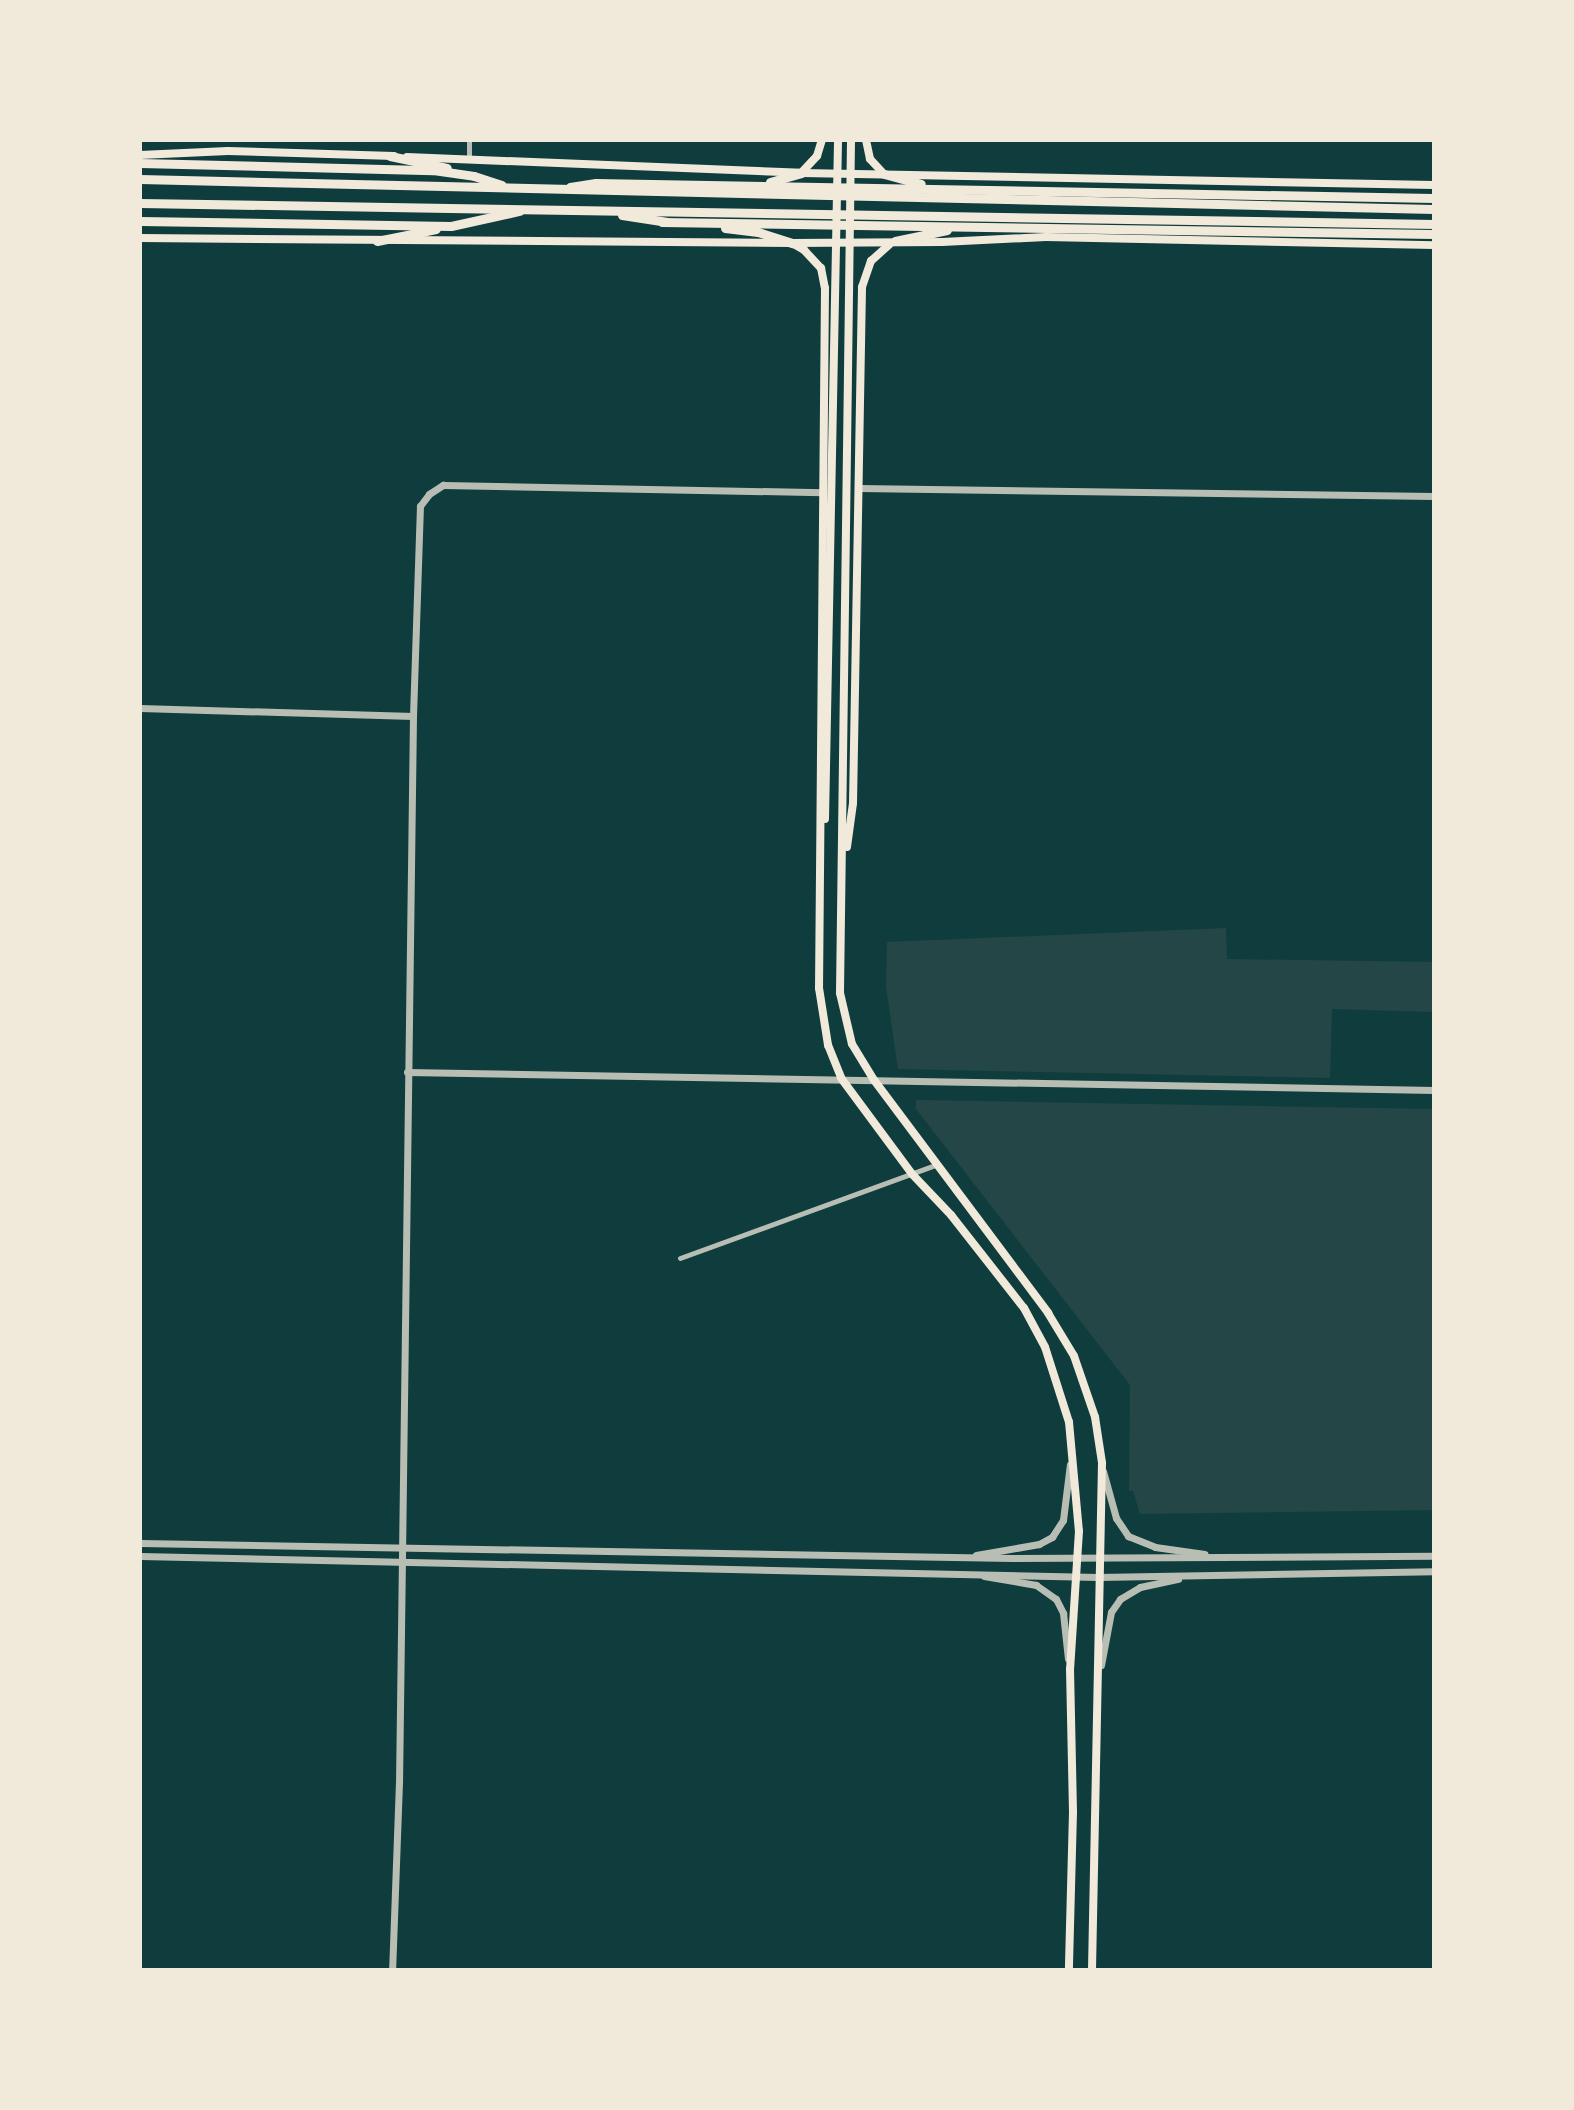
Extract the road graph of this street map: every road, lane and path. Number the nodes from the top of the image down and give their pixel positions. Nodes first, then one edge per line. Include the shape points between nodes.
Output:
1 (469, 140) edge
2 (822, 140) edge
3 (838, 140) edge
4 (851, 140) edge
5 (866, 140) edge
6 (140, 155) edge
7 (390, 156) junction
8 (469, 159) junction
9 (140, 163) edge
10 (802, 173) junction
11 (884, 174) junction
12 (474, 176) junction
13 (140, 179) edge
14 (1434, 185) edge
15 (735, 186) junction
16 (944, 188) junction
17 (517, 190) junction
18 (546, 191) junction
19 (1271, 195) junction
20 (1305, 196) junction
21 (1434, 198) edge
22 (140, 203) edge
23 (1227, 205) junction
24 (1348, 207) junction
25 (535, 208) junction
26 (1434, 209) edge
27 (590, 210) junction
28 (1224, 220) junction
29 (140, 221) edge
30 (662, 222) junction
31 (1434, 225) edge
32 (451, 226) junction
33 (995, 227) junction
34 (1174, 230) junction
35 (1434, 234) edge
36 (140, 238) edge
37 (377, 241) junction
38 (895, 241) junction
39 (792, 243) junction
40 (1434, 245) edge
41 (859, 488) junction
42 (823, 492) junction
43 (1434, 496) edge
44 (140, 708) edge
45 (413, 716) junction
46 (823, 863) junction
47 (843, 875) junction
48 (407, 1072) junction
49 (841, 1078) junction
50 (874, 1080) junction
51 (1434, 1090) edge
52 (936, 1165) junction
53 (912, 1174) junction
54 (680, 1258) dead end
55 (1072, 1450) junction
56 (1102, 1463) junction
57 (140, 1543) edge
58 (401, 1547) junction
59 (140, 1556) edge
60 (1434, 1556) edge
61 (961, 1558) junction
62 (1231, 1558) junction
63 (1079, 1559) junction
64 (1098, 1559) junction
65 (401, 1561) junction
66 (954, 1571) junction
67 (1434, 1571) edge
68 (1079, 1574) junction
69 (1193, 1576) junction
70 (1098, 1577) junction
71 (1070, 1669) junction
72 (1099, 1675) junction
73 (392, 1970) edge
74 (1069, 1970) edge
75 (1092, 1970) edge

1 - 8 street
2 - 10 main road via 817,156
3 - 46 main road
4 - 47 main road
5 - 11 main road via 870,159
6 - 7 main road via 228,151
7 - 8 main road
7 - 12 highway
8 - 10 main road
9 - 12 highway
10 - 11 main road
10 - 15 highway
11 - 14 main road
11 - 16 highway
12 - 17 highway
13 - 17 highway
15 - 16 highway
15 - 18 highway via 596,183
16 - 19 highway
17 - 18 highway
18 - 23 highway
19 - 20 highway
19 - 23 highway
20 - 21 highway
20 - 24 highway
22 - 25 highway
23 - 24 highway
24 - 26 highway
25 - 27 highway
25 - 32 highway
27 - 28 highway
27 - 30 highway
28 - 31 highway
28 - 34 highway
29 - 32 highway
30 - 33 highway
30 - 39 highway via 758,232
32 - 37 highway
33 - 34 highway
33 - 38 highway via 943,230
34 - 35 highway
36 - 37 main road
37 - 39 main road
38 - 39 main road
38 - 40 main road via 1046,237
38 - 41 main road via 878,251 862,287
39 - 42 main road via 813,258 824,275
41 - 43 street
41 - 47 main road via 853,803
42 - 45 street via 443,485 420,506
42 - 46 main road
44 - 45 street
45 - 48 street
46 - 49 main road via 819,988 828,1045
47 - 50 main road via 840,993 852,1044
48 - 49 street
48 - 58 street
49 - 50 street
49 - 53 main road
50 - 51 street
50 - 52 main road
52 - 53 street
52 - 56 main road via 1027,1281 1068,1345 1090,1395
53 - 54 street
53 - 55 main road via 951,1215 1036,1326 1066,1411
55 - 61 street via 1063,1520 1052,1537
55 - 63 main road
56 - 62 street via 1116,1518 1128,1536 1155,1547
56 - 64 main road
57 - 58 street
58 - 61 street
58 - 65 street
59 - 65 street
60 - 62 street
61 - 63 street
62 - 64 street
63 - 64 street
63 - 68 main road
64 - 70 main road
65 - 66 street
65 - 73 street
66 - 68 street
66 - 71 street via 1027,1583 1050,1593 1063,1613
67 - 69 street
68 - 70 street
68 - 71 main road
69 - 70 street
69 - 72 street via 1140,1587 1120,1599 1111,1612
70 - 72 main road
71 - 74 main road
72 - 75 main road

